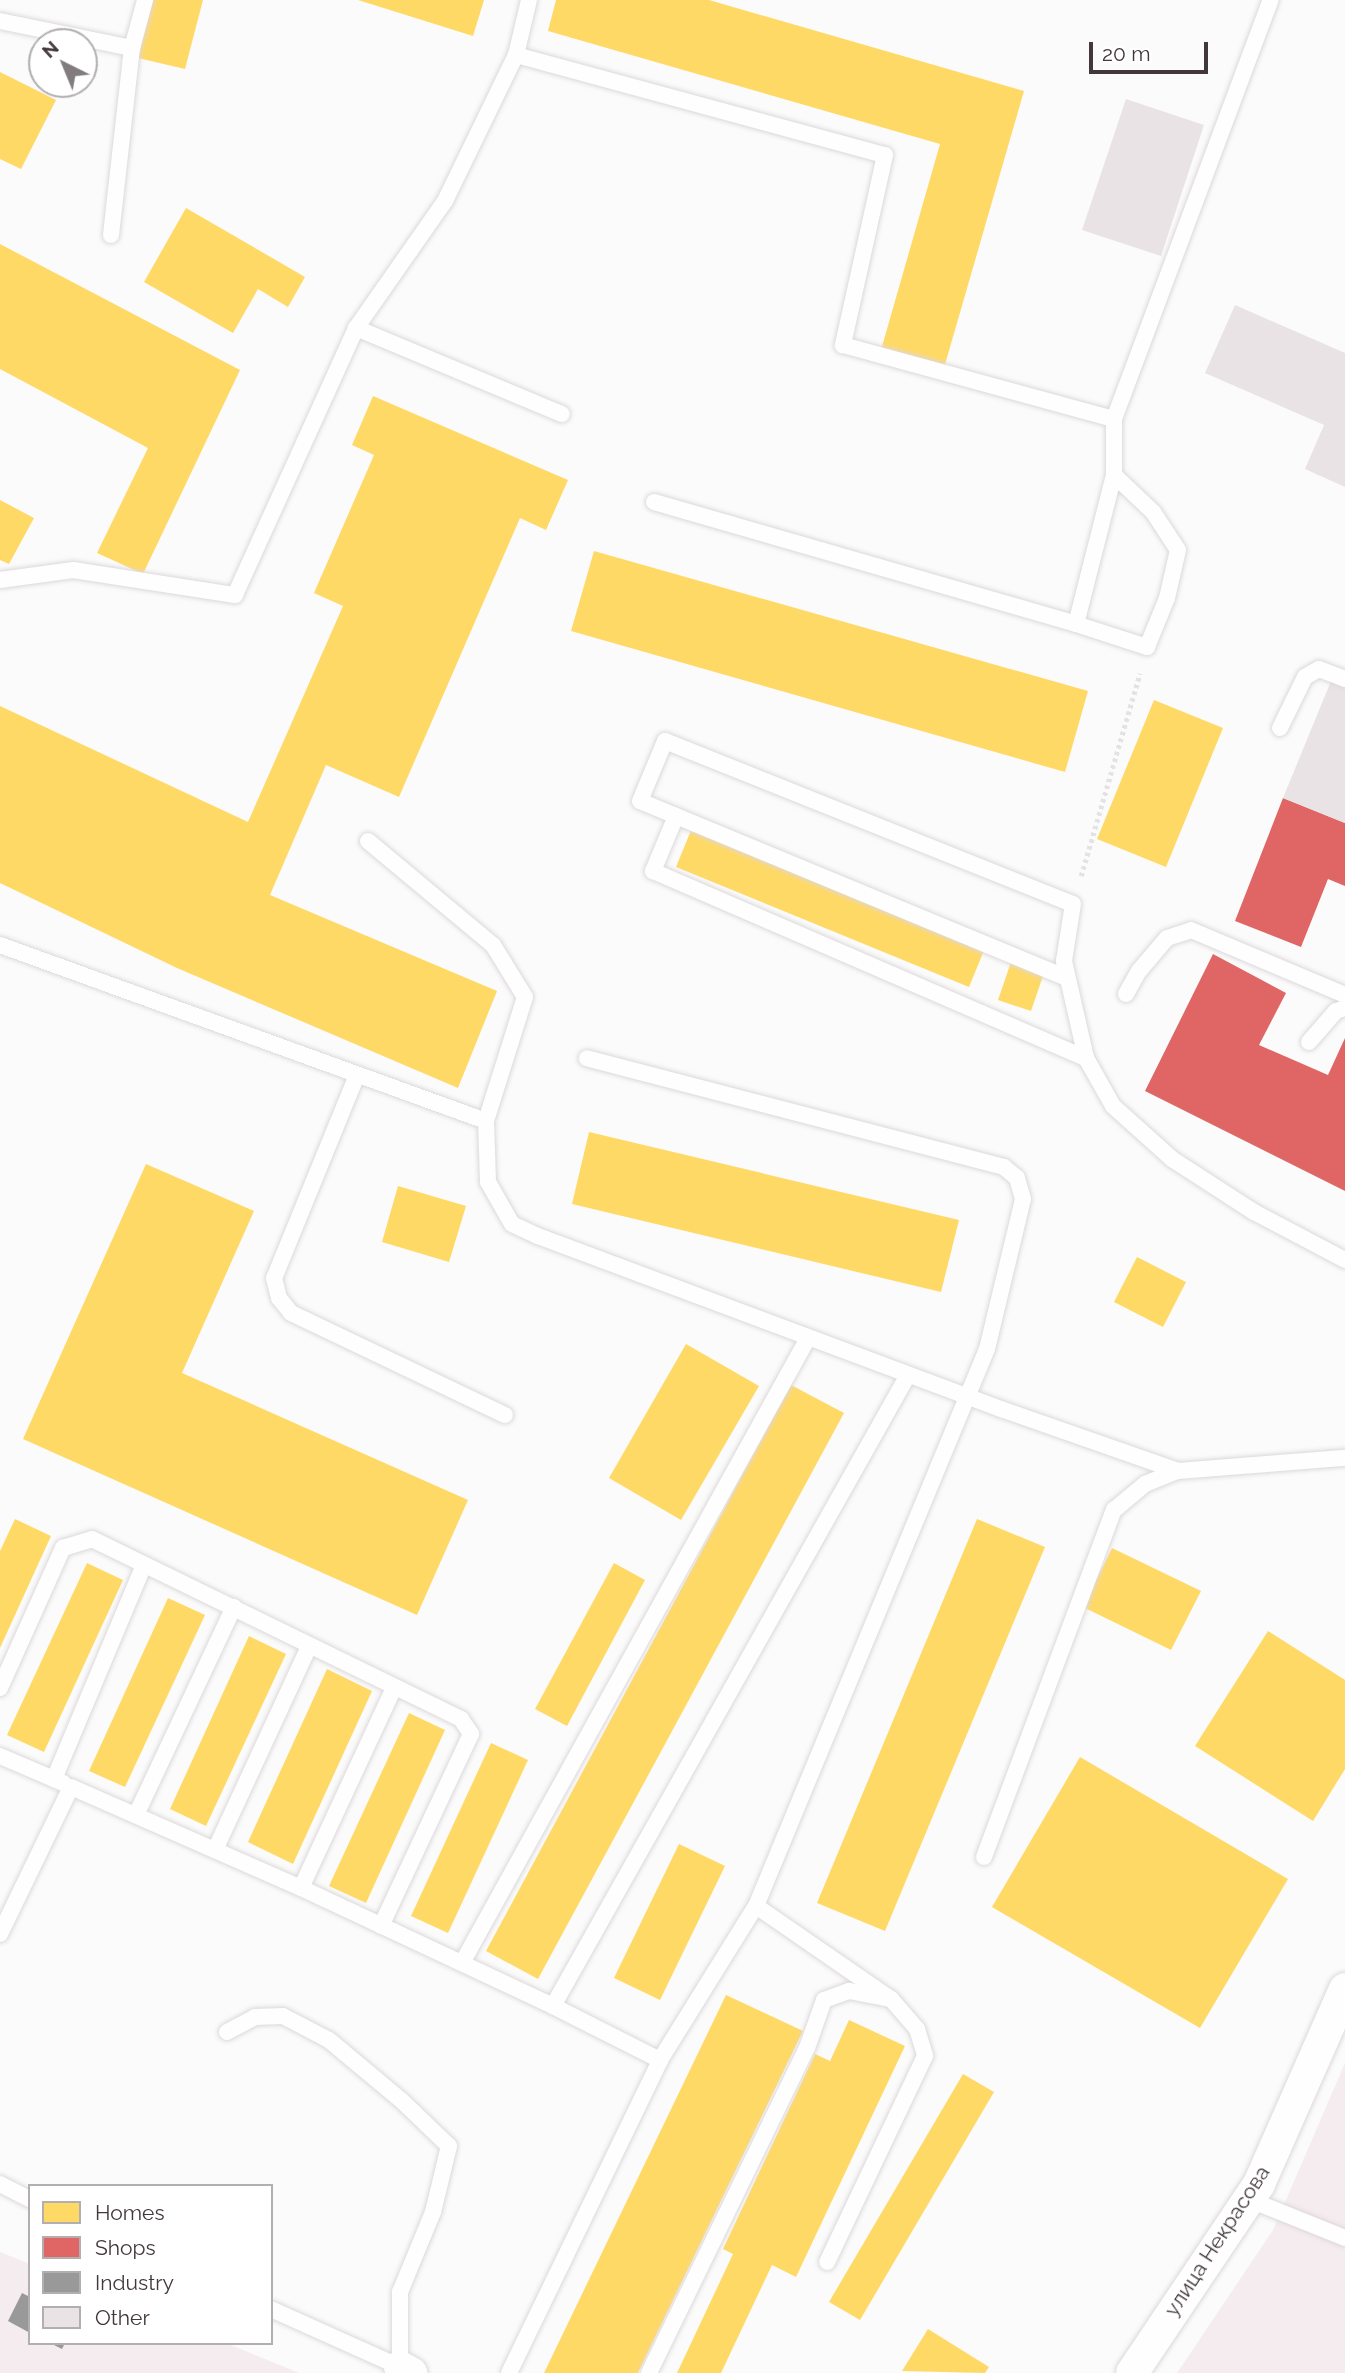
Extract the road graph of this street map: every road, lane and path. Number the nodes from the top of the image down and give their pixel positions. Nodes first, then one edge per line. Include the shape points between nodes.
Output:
1 (145, 0) edge
2 (529, 0) edge
3 (1272, 0) edge
4 (0, 21) edge
5 (132, 48) junction
6 (516, 55) junction
7 (111, 235) dead end
8 (356, 328) junction
9 (562, 414) dead end
10 (1114, 419) junction
11 (1114, 475) junction
12 (654, 502) dead end
13 (0, 580) edge
14 (1076, 624) junction
15 (1147, 647) junction
16 (1345, 679) edge
17 (1280, 728) dead end
18 (676, 816) junction
19 (368, 841) dead end
20 (1073, 904) junction
21 (0, 945) edge
22 (1067, 978) junction
23 (1126, 994) dead end
24 (1345, 995) edge
25 (1345, 1008) edge
26 (1309, 1042) dead end
27 (1086, 1058) junction
28 (587, 1059) dead end
29 (357, 1075) junction
30 (485, 1121) junction
31 (1345, 1260) edge
32 (808, 1338) junction
33 (908, 1375) junction
34 (968, 1397) junction
35 (505, 1415) dead end
36 (1345, 1458) edge
37 (1178, 1471) junction
38 (144, 1565) junction
39 (234, 1607) junction
40 (309, 1647) junction
41 (0, 1688) edge
42 (394, 1688) junction
43 (0, 1756) edge
44 (54, 1779) junction
45 (71, 1787) junction
46 (136, 1815) junction
47 (215, 1850) junction
48 (984, 1857) dead end
49 (301, 1888) junction
50 (756, 1906) junction
51 (381, 1926) junction
52 (0, 1934) edge
53 (462, 1963) junction
54 (1345, 1989) edge
55 (891, 1999) junction
56 (553, 2006) junction
57 (227, 2032) dead end
58 (660, 2060) junction
59 (0, 2184) edge
60 (28, 2198) edge
61 (1248, 2199) junction
62 (1345, 2238) edge
63 (827, 2262) dead end
64 (273, 2310) edge
65 (406, 2370) edge
66 (509, 2373) edge
67 (649, 2373) edge
68 (1132, 2373) edge

1 - 5 lane
2 - 6 lane
3 - 10 lane
4 - 5 lane
5 - 7 lane
6 - 8 lane via 445,201
6 - 10 lane via 885,155 842,345
8 - 9 lane
8 - 13 lane via 235,595 73,570
10 - 11 lane
11 - 14 lane
11 - 15 lane via 1153,512 1178,550 1167,598
12 - 14 lane
14 - 15 lane
15 - 20 path
16 - 17 lane via 1319,669 1305,677
18 - 20 lane via 640,801 665,741
18 - 22 lane
18 - 27 lane via 653,871
19 - 30 lane via 493,945 525,997
20 - 22 lane via 1064,961
21 - 29 lane
22 - 27 lane
23 - 24 lane via 1167,938 1191,930
25 - 26 lane via 1336,1011
27 - 31 lane via 1112,1106 1172,1159 1254,1212
28 - 34 lane via 1004,1167 1017,1178 1023,1199 987,1349
29 - 30 lane
29 - 35 lane via 274,1278 279,1298 292,1313
30 - 32 lane via 488,1182 512,1224
32 - 33 lane
32 - 53 lane
33 - 34 lane
33 - 56 lane
34 - 37 lane
34 - 50 lane
36 - 37 lane
37 - 48 lane via 1145,1483 1114,1510
38 - 39 lane
38 - 41 lane via 92,1539 63,1548
38 - 44 lane
39 - 40 lane
39 - 46 lane
40 - 42 lane
40 - 47 lane
42 - 49 lane
42 - 51 lane via 461,1719 471,1734
43 - 44 lane
44 - 45 lane
45 - 46 lane
45 - 52 lane
46 - 47 lane
47 - 49 lane
49 - 51 lane
50 - 55 lane
50 - 58 lane
51 - 53 lane
53 - 56 lane
54 - 61 street, улица Некрасова via 1259,2184
55 - 63 lane via 917,2029 925,2056
55 - 67 lane via 849,1991 824,2000 807,2048
56 - 58 lane
57 - 65 lane via 256,2017 283,2016 329,2040 449,2146 433,2212 400,2292
58 - 66 lane
59 - 60 lane
61 - 62 lane
61 - 68 street, улица Некрасова
64 - 65 lane

